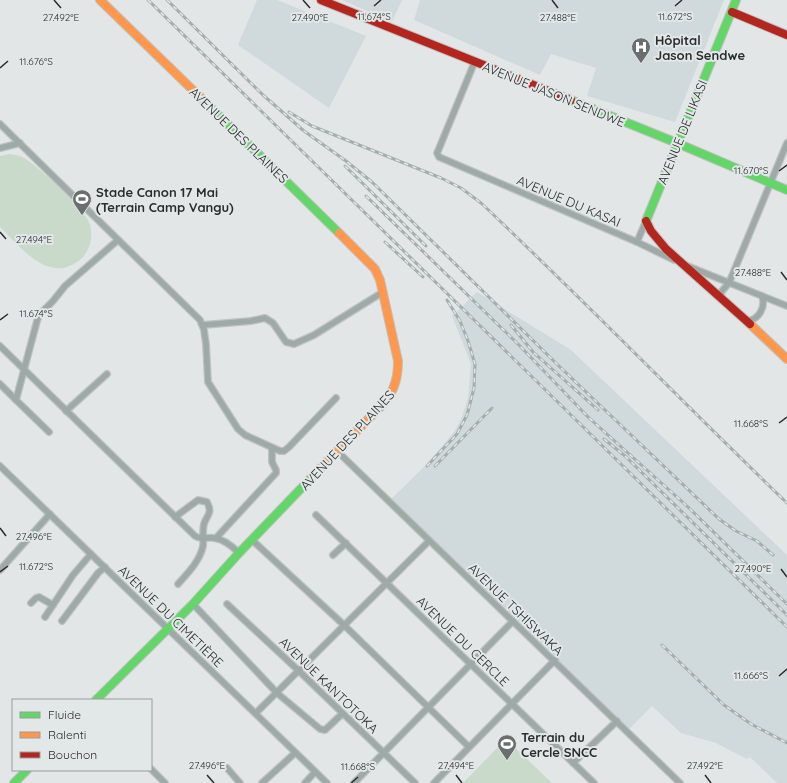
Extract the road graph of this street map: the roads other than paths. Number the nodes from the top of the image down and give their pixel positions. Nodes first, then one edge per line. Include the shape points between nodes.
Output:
1 (100, 0) edge
2 (321, 0) edge
3 (736, 0) edge
4 (732, 12) junction
5 (787, 35) edge
6 (475, 61) junction
7 (0, 124) edge
8 (20, 143) junction
9 (676, 143) junction
10 (787, 143) edge
11 (0, 148) edge
12 (771, 183) junction
13 (787, 190) edge
14 (646, 221) junction
15 (118, 240) junction
16 (637, 242) junction
17 (683, 264) junction
18 (729, 283) junction
19 (383, 292) junction
20 (762, 296) junction
21 (720, 297) junction
22 (787, 306) edge
23 (748, 321) junction
24 (203, 325) junction
25 (0, 346) edge
26 (787, 359) edge
27 (24, 369) junction
28 (107, 374) dead end
29 (0, 384) edge
30 (336, 398) dead end
31 (16, 400) junction
32 (66, 410) junction
33 (49, 432) dead end
34 (272, 448) junction
35 (338, 452) junction
36 (0, 466) edge
37 (50, 514) junction
38 (316, 515) dead end
39 (175, 517) junction
40 (203, 538) junction
41 (216, 538) junction
42 (252, 540) junction
43 (428, 541) junction
44 (346, 543) junction
45 (240, 553) junction
46 (91, 554) junction
47 (333, 555) dead end
48 (105, 567) junction
49 (0, 570) edge
50 (387, 583) junction
51 (178, 584) dead end
52 (31, 603) dead end
53 (192, 604) junction
54 (227, 604) dead end
55 (53, 605) junction
56 (45, 618) dead end
57 (62, 621) dead end
58 (513, 621) junction
59 (345, 626) junction
60 (168, 628) junction
61 (555, 660) junction
62 (472, 664) junction
63 (299, 671) junction
64 (277, 693) junction
65 (97, 699) edge
66 (512, 704) junction
67 (428, 708) junction
68 (256, 713) junction
69 (342, 714) junction
70 (617, 721) junction
71 (469, 747) junction
72 (295, 753) junction
73 (383, 753) junction
74 (574, 763) junction
75 (227, 768) dead end
76 (152, 770) edge
77 (25, 771) edge
78 (315, 772) junction
79 (677, 782) edge
80 (14, 783) edge
81 (165, 783) edge
82 (240, 783) edge
83 (262, 783) edge
84 (304, 783) edge
85 (327, 783) edge
86 (354, 783) edge
87 (415, 783) edge
88 (434, 783) edge
89 (594, 783) edge

1 - 19 main road, AVENUE DES PLAINES via 371,265 378,275
2 - 6 main road, AVENUE JASON SENDWE
3 - 4 main road, AVENUE DE LIKASI
4 - 5 main road
4 - 9 main road, AVENUE DE LIKASI
6 - 9 main road, AVENUE JASON SENDWE
6 - 16 street, AVENUE DU KASAI via 437,153 439,157
7 - 8 street
8 - 11 street
8 - 15 street
9 - 12 main road, AVENUE JASON SENDWE
9 - 14 main road, AVENUE DE LIKASI
10 - 12 street
12 - 13 main road, AVENUE JASON SENDWE
12 - 18 street
14 - 16 street, AVENUE DE LIKASI
14 - 17 main road via 651,232
15 - 24 street
15 - 27 street via 65,286 40,314
16 - 17 street, AVENUE DU KASAI
17 - 18 street, AVENUE DU KASAI
17 - 21 main road
18 - 20 street, AVENUE DU KASAI
18 - 21 street
19 - 24 street via 314,335 294,344 286,342 273,323 265,318
19 - 35 main road, AVENUE DES PLAINES via 398,360 396,386 386,401
20 - 22 street, AVENUE DU KASAI
20 - 23 street via 762,309 756,317
21 - 23 main road
23 - 26 main road
24 - 34 street via 207,378 211,387 242,433
25 - 27 street
27 - 31 street
27 - 32 street
28 - 32 street
29 - 31 street
30 - 34 street via 287,449 280,451
31 - 33 street
32 - 39 street
34 - 41 street via 272,462 276,473
35 - 42 main road, AVENUE DES PLAINES
35 - 43 street, AVENUE TSHISWAKA
36 - 37 street, AVENUE DU CIMETIÈRE
37 - 46 street, AVENUE DU CIMETIÈRE
37 - 49 street
38 - 44 street, AVENUE DU CERCLE
39 - 40 street via 195,536
39 - 40 street via 198,500 207,502 210,514 204,524
40 - 41 street
40 - 51 street via 199,556
41 - 45 street
42 - 45 main road, AVENUE DES PLAINES
42 - 59 street
43 - 50 street
43 - 58 street, AVENUE TSHISWAKA
44 - 47 street
44 - 50 street, AVENUE DU CERCLE
45 - 53 main road, AVENUE DES PLAINES
46 - 48 street, AVENUE DU CIMETIÈRE
46 - 55 street
48 - 57 street via 98,572
48 - 60 street, AVENUE DU CIMETIÈRE
50 - 59 street
50 - 62 street, AVENUE DU CERCLE
52 - 55 street via 39,597
53 - 60 main road, AVENUE DES PLAINES
53 - 64 street
54 - 63 street, AVENUE KANTOTOKA
55 - 56 street
58 - 61 street, AVENUE TSHISWAKA
58 - 62 street
59 - 63 street
59 - 67 street
60 - 65 main road, AVENUE DES PLAINES
60 - 68 street, AVENUE DU CIMETIÈRE
61 - 66 street
61 - 70 street, AVENUE TSHISWAKA
62 - 66 street, AVENUE DU CERCLE
62 - 67 street
63 - 64 street
63 - 69 street, AVENUE KANTOTOKA
64 - 68 street
64 - 69 street via 322,730
66 - 71 street
66 - 74 street, AVENUE DU CERCLE
67 - 71 street
67 - 73 street
68 - 72 street, AVENUE DU CIMETIÈRE
69 - 73 street, AVENUE KANTOTOKA
70 - 74 street
70 - 79 street, AVENUE TSHISWAKA
71 - 88 street
72 - 78 street, AVENUE DU CIMETIÈRE
72 - 83 street
73 - 86 street
73 - 87 street, AVENUE KANTOTOKA
74 - 89 street, AVENUE DU CERCLE
75 - 82 street
76 - 81 street
77 - 80 main road
78 - 84 street
78 - 85 street, AVENUE DU CIMETIÈRE

